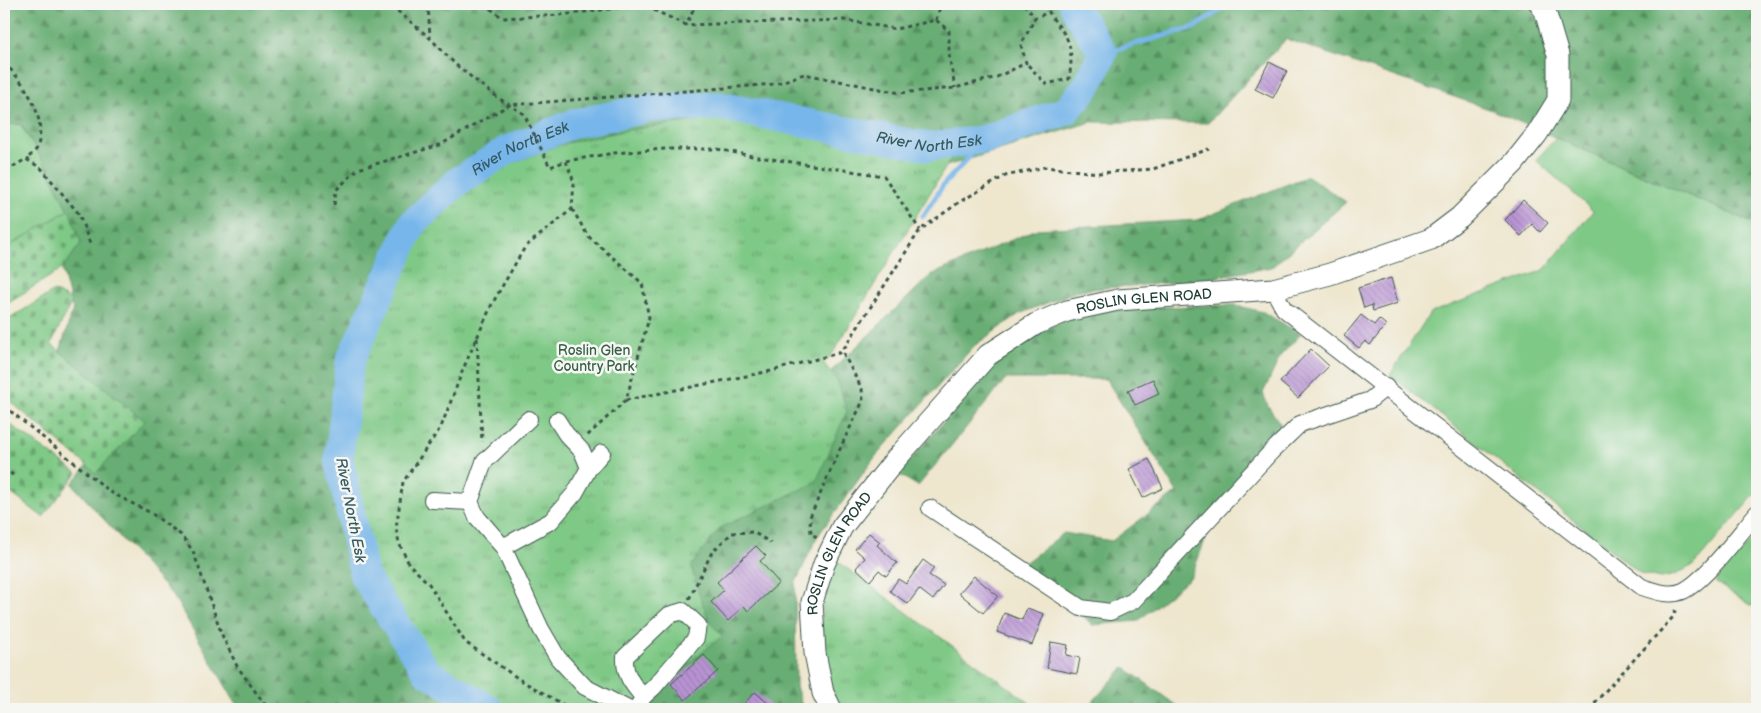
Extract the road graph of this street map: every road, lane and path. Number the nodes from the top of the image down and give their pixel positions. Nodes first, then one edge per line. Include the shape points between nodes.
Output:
1 (394, 4) edge
2 (428, 4) edge
3 (484, 4) edge
4 (678, 4) edge
5 (941, 4) edge
6 (1024, 4) edge
7 (1540, 4) edge
8 (643, 5) edge
9 (1034, 18) junction
10 (936, 20) junction
11 (686, 25) junction
12 (430, 38) junction
13 (4, 63) edge
14 (1026, 63) junction
15 (954, 88) junction
16 (509, 105) junction
17 (1209, 149) dead end
18 (26, 159) junction
19 (566, 161) junction
20 (5, 171) edge
21 (334, 205) dead end
22 (572, 209) junction
23 (920, 230) junction
24 (90, 244) dead end
25 (1274, 289) junction
26 (477, 337) junction
27 (845, 347) junction
28 (1386, 387) junction
29 (626, 400) junction
30 (4, 406) edge
31 (529, 419) dead end
32 (556, 420) dead end
33 (576, 445) junction
34 (602, 452) dead end
35 (484, 462) junction
36 (4, 468) edge
37 (589, 468) junction
38 (13, 475) dead end
39 (432, 500) dead end
40 (470, 502) junction
41 (930, 508) dead end
42 (1757, 513) edge
43 (771, 543) dead end
44 (833, 546) junction
45 (503, 547) junction
46 (1682, 591) junction
47 (683, 611) junction
48 (640, 703) edge
49 (268, 709) edge
50 (572, 709) edge
51 (628, 709) edge
52 (831, 709) edge
53 (1589, 709) edge

1 - 12 path via 394,9
2 - 12 path
3 - 8 path via 503,18
4 - 11 path via 693,10
5 - 10 path
6 - 9 path
7 - 25 main road, ROSLIN GLEN ROAD via 1546,11 1558,55 1558,100 1514,163 1460,217 1431,239 1330,274
8 - 11 path
9 - 14 path via 1021,45
9 - 14 path via 1049,12 1067,38 1072,59 1069,79 1046,84
10 - 11 path via 896,28 844,20
10 - 15 path via 949,31
12 - 16 path via 456,65
13 - 18 path via 30,95 38,116 37,149
14 - 15 path via 998,77
15 - 16 path via 900,94 804,74 775,84
16 - 19 path via 524,114 550,167
16 - 21 path via 440,144 358,169 336,190
17 - 23 path via 1153,169 1098,173 1045,167 1005,176
18 - 20 path
18 - 24 path via 41,168 79,214
19 - 22 path via 574,182
19 - 23 path via 640,151 717,148 884,176
22 - 26 path via 525,248
22 - 29 path via 588,236 642,284 649,318
23 - 27 path
25 - 28 street via 1284,309
25 - 44 main road, ROSLIN GLEN ROAD via 1118,300 1067,311 1036,324 988,355 895,460 842,527
26 - 35 path
26 - 50 path via 441,427 403,482 396,528 399,543 409,564 429,584 466,642 522,681
27 - 29 path via 839,353 772,371
27 - 44 path via 844,355 862,389 863,401 810,517 811,534
28 - 41 street via 1370,400 1300,424 1133,601 1110,612 1081,608
28 - 46 street via 1642,587 1662,594
29 - 33 path
30 - 49 path via 112,493 151,513 181,535 193,551 222,635 237,666
31 - 35 street
32 - 33 street
33 - 37 street
34 - 37 street
35 - 40 street
36 - 38 path
37 - 45 street via 575,493 551,521
39 - 40 street
40 - 45 street via 477,518
42 - 46 street via 1703,577
43 - 47 path via 753,532 732,533 712,552
44 - 52 main road, ROSLIN GLEN ROAD via 812,602 815,653 823,693
45 - 51 street via 558,658 585,687
46 - 53 path via 1673,617
47 - 48 street via 698,625 696,638
47 - 48 street via 669,615 625,657 624,668

